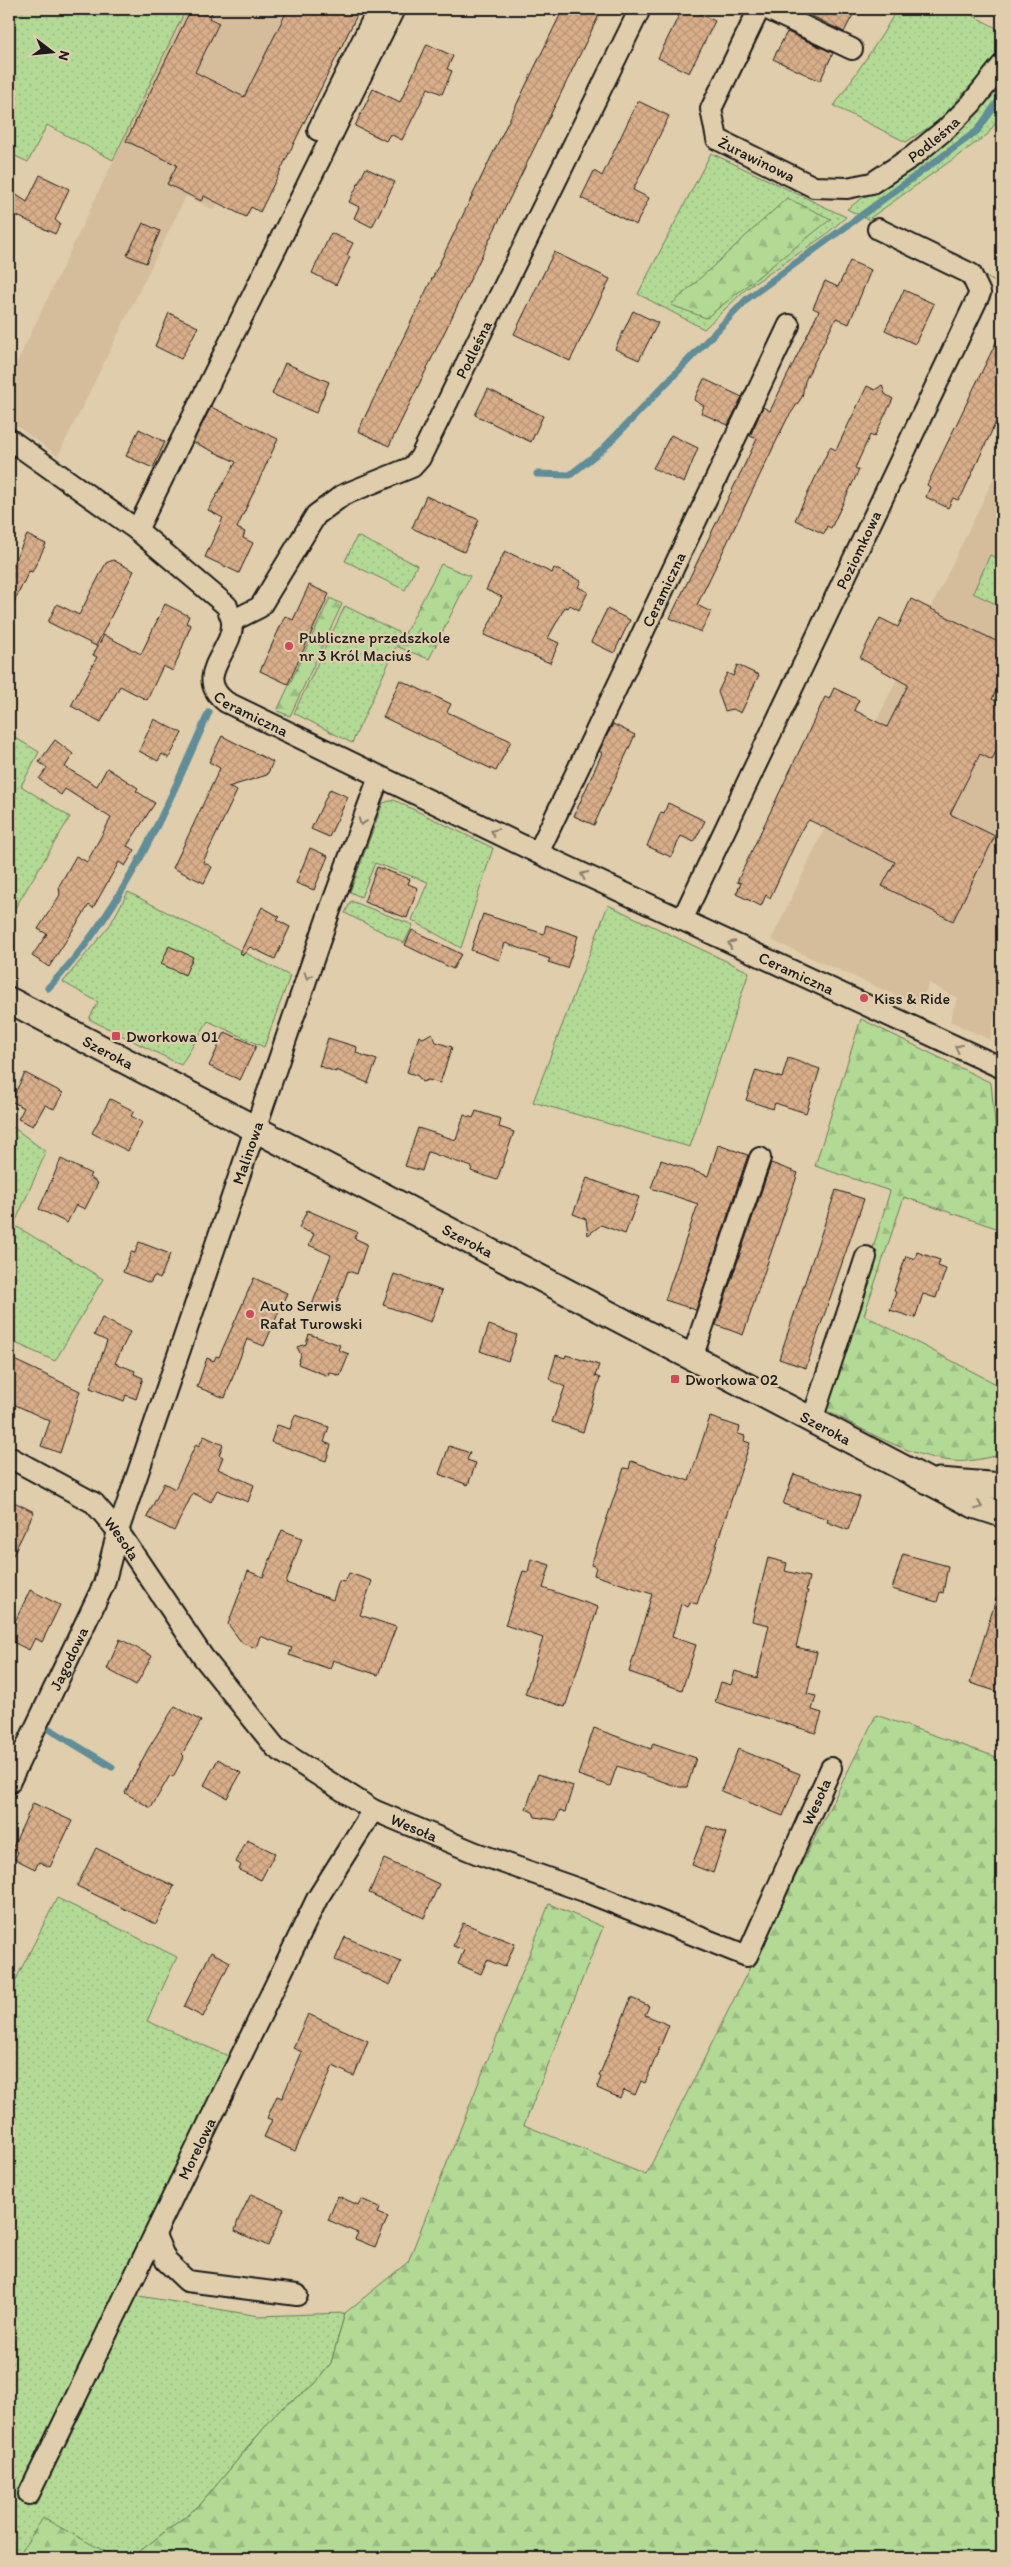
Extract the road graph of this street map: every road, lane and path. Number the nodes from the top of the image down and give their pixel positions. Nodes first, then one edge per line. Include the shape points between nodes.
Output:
1 (378, 9) edge
2 (394, 9) edge
3 (640, 9) edge
4 (759, 9) edge
5 (767, 9) edge
6 (852, 49) dead end
7 (1002, 65) edge
8 (847, 188) joint
9 (271, 225) dead end
10 (878, 229) dead end
11 (789, 325) dead end
12 (9, 438) edge
13 (137, 530) junction
14 (232, 620) junction
15 (379, 777) junction
16 (538, 853) junction
17 (682, 920) junction
18 (9, 1000) edge
19 (1002, 1068) edge
20 (256, 1130) junction
21 (760, 1158) dead end
22 (866, 1257) dead end
23 (692, 1358) junction
24 (812, 1420) junction
25 (9, 1457) edge
26 (926, 1480) junction
27 (1002, 1486) edge
28 (1002, 1514) edge
29 (118, 1531) junction
30 (831, 1768) dead end
31 (9, 1783) edge
32 (373, 1810) junction
33 (155, 2235) junction
34 (296, 2295) dead end
35 (29, 2494) dead end

1 - 9 street
2 - 13 street
3 - 14 street, Podleśna via 420,458 412,467 343,496 316,515 260,607
4 - 8 street, Żurawinowa via 710,109 717,140 814,187
5 - 6 street
7 - 8 street, Podleśna via 965,110 913,156 872,184
10 - 17 street, Poziomkowa via 971,274 980,293
11 - 16 street, Ceramiczna
12 - 13 street
13 - 14 street via 227,606
14 - 15 street, Ceramiczna via 212,682 216,694 226,702
16 -> 15 street, Ceramiczna
15 -> 20 street, Malinowa via 330,910
17 -> 16 street, Ceramiczna
19 -> 17 street, Ceramiczna
18 - 20 street, Szeroka
20 - 23 street, Szeroka
20 - 29 street, Malinowa
21 - 23 street
22 - 24 street
23 - 24 street, Szeroka
24 - 26 street, Szeroka
25 - 29 street, Wesoła via 94,1503
26 - 27 street, Szeroka
26 -> 28 street, Szeroka via 974,1505
29 - 31 street, Jagodowa via 104,1584
29 - 32 street, Wesoła via 203,1657 276,1748
30 - 32 street, Wesoła via 747,1956 584,1891 476,1853
32 - 33 street, Morelowa via 317,1899
33 - 34 street via 166,2261 187,2280
33 - 35 street, Morelowa

